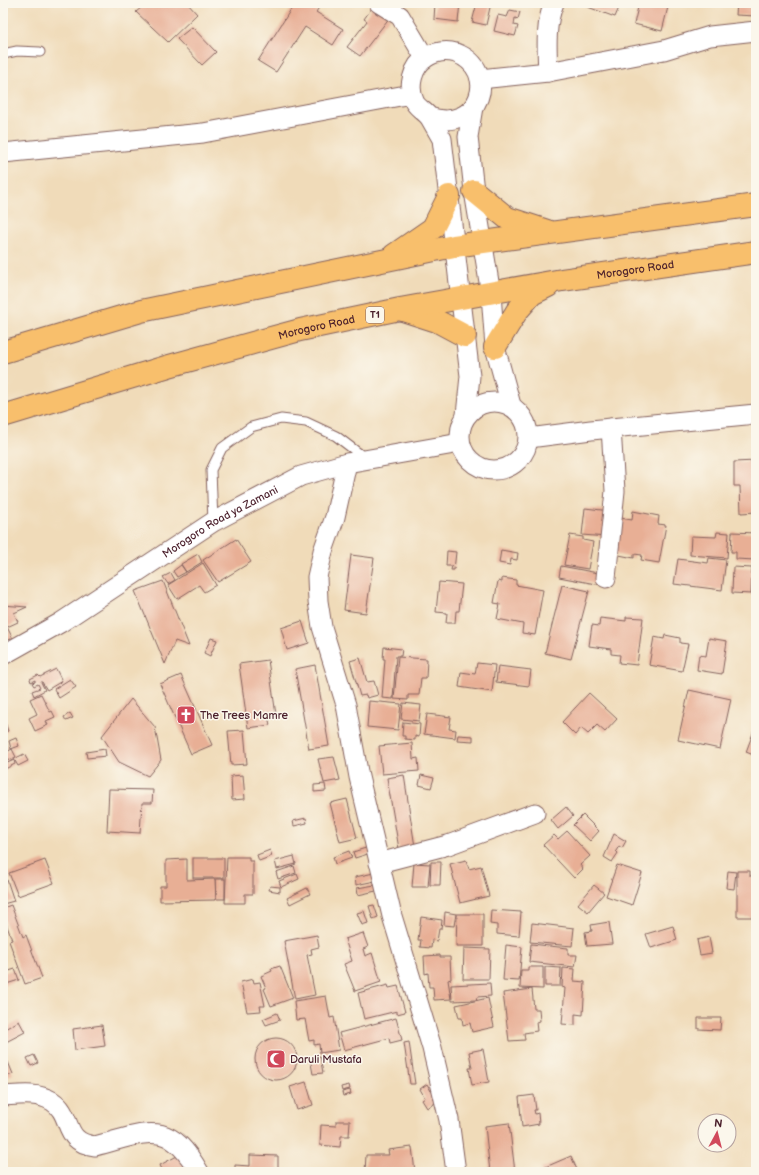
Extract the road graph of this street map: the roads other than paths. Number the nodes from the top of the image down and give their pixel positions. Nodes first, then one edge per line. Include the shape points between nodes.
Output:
1 (379, 3) edge
2 (554, 3) edge
3 (756, 31) edge
4 (40, 52) dead end
5 (3, 54) edge
6 (425, 58) junction
7 (548, 72) junction
8 (480, 79) junction
9 (411, 94) junction
10 (474, 107) junction
11 (429, 117) junction
12 (3, 153) edge
13 (474, 191) junction
14 (449, 196) junction
15 (756, 205) edge
16 (554, 233) junction
17 (483, 242) junction
18 (454, 246) junction
19 (756, 252) edge
20 (386, 260) junction
21 (562, 280) junction
22 (491, 294) junction
23 (460, 298) junction
24 (400, 309) junction
25 (465, 336) junction
26 (495, 348) junction
27 (3, 352) edge
28 (511, 406) junction
29 (756, 414) edge
30 (466, 415) junction
31 (3, 416) edge
32 (611, 428) junction
33 (529, 438) junction
34 (460, 443) junction
35 (367, 460) junction
36 (347, 464) junction
37 (213, 522) junction
38 (606, 578) dead end
39 (3, 655) edge
40 (535, 813) dead end
41 (379, 863) junction
42 (3, 1096) edge
43 (198, 1172) edge
44 (456, 1172) edge

1 - 6 street via 400,16
2 - 7 street via 546,45
3 - 7 street via 710,36 664,50
4 - 5 lane via 17,51
6 - 8 street via 433,54 453,52 470,62
6 - 9 street via 413,74
7 - 8 street
8 - 10 street via 478,99
9 - 11 street via 421,111
9 - 12 street via 203,133
10 - 11 street via 458,119 448,121
10 - 13 street via 468,136
11 - 14 street via 442,139
13 - 16 highway via 507,218
13 - 17 street
14 - 18 street
14 - 20 highway via 433,228
15 - 16 highway
16 - 17 highway
17 - 18 highway
17 - 22 street
18 - 20 highway
18 - 23 street
19 - 21 highway, Morogoro Road / T1
20 - 27 highway via 141,311
21 - 22 highway, Morogoro Road / T1
21 - 26 highway via 532,294 516,311
22 - 23 highway, Morogoro Road / T1
22 - 26 street
23 - 24 highway, Morogoro Road / T1
23 - 25 street
24 - 25 highway via 437,321
24 - 31 highway, Morogoro Road / T1 via 300,330
25 - 30 street via 470,376
26 - 28 street
28 - 30 street via 492,401 482,403
28 - 33 street via 525,419
29 - 32 street
30 - 34 street via 461,424
32 - 33 street
32 - 38 street via 615,491
33 - 34 street via 522,456 515,464 496,470 482,468 469,460
34 - 35 street, Morogoro Road ya Zamani
35 - 36 street, Morogoro Road ya Zamani
35 - 37 lane via 336,436 306,422 281,419 251,427 222,448 211,470
36 - 37 street, Morogoro Road ya Zamani via 301,476
36 - 41 street via 335,517 317,577 318,602 322,627 346,706 358,777
37 - 39 street, Morogoro Road ya Zamani via 60,623
40 - 41 street via 448,846
41 - 44 street via 392,916 432,1048 449,1120
42 - 43 street via 33,1095 53,1102 60,1110 74,1138 87,1145 95,1146 146,1133 164,1134 177,1142 188,1154

